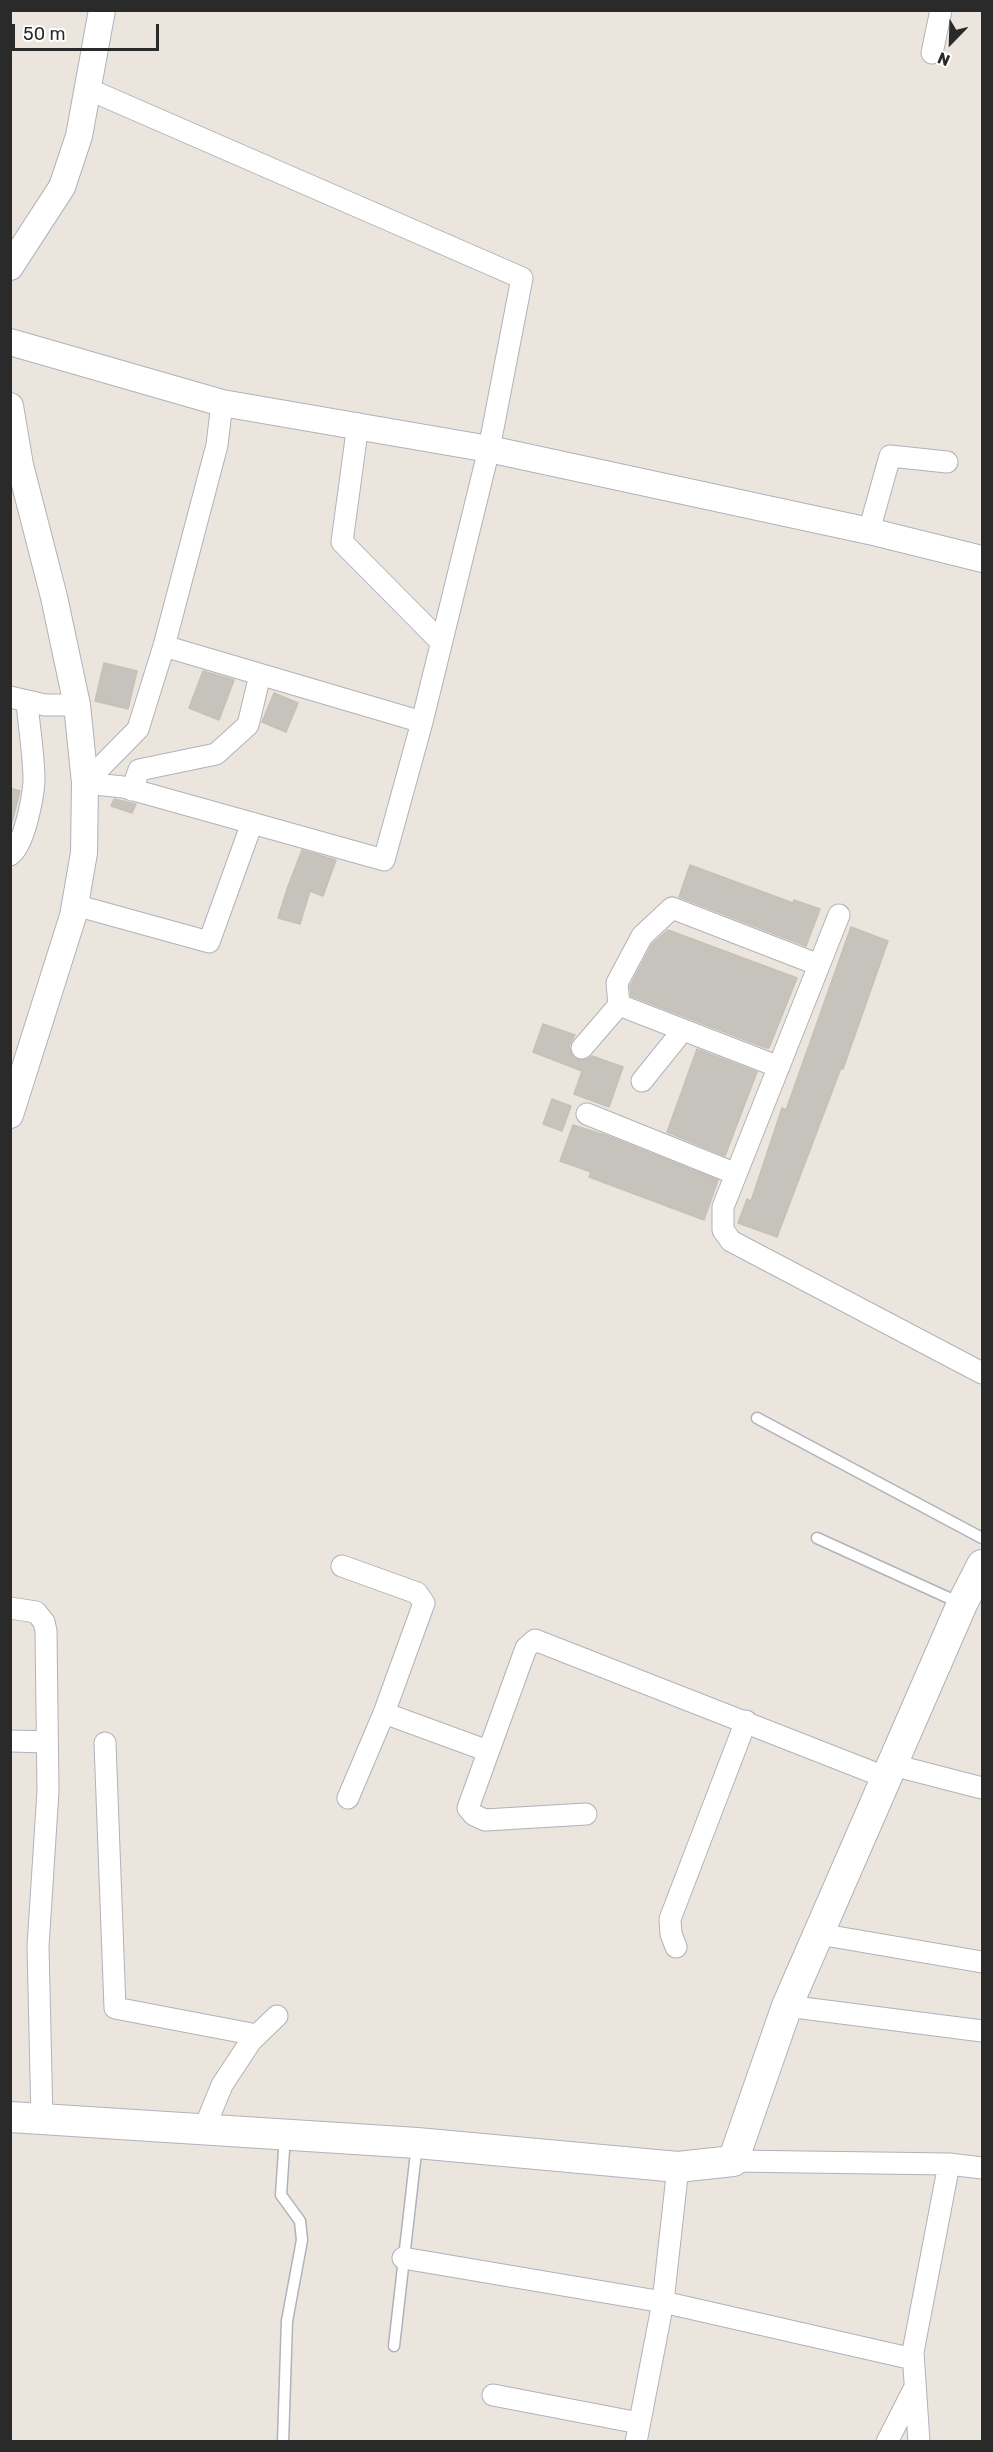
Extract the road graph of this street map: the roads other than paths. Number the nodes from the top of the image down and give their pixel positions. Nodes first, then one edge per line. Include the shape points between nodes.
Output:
1 (102, 10) edge
2 (941, 10) edge
3 (932, 53) dead end
4 (88, 89) junction
5 (10, 267) edge
6 (10, 342) edge
7 (222, 402) junction
8 (10, 406) edge
9 (358, 424) junction
10 (489, 449) junction
11 (947, 462) dead end
12 (869, 531) junction
13 (982, 559) edge
14 (441, 642) junction
15 (164, 646) junction
16 (260, 675) junction
17 (19, 700) edge
18 (77, 705) junction
19 (422, 722) junction
20 (85, 783) junction
21 (132, 790) junction
22 (252, 823) junction
23 (10, 855) edge
24 (75, 905) junction
25 (839, 915) dead end
26 (819, 965) junction
27 (619, 1005) junction
28 (683, 1030) junction
29 (582, 1048) dead end
30 (779, 1067) junction
31 (642, 1081) dead end
32 (586, 1114) dead end
33 (10, 1115) edge
34 (736, 1174) junction
35 (982, 1373) edge
36 (757, 1418) dead end
37 (817, 1538) dead end
38 (982, 1538) edge
39 (982, 1565) edge
40 (342, 1566) dead end
41 (962, 1604) junction
42 (10, 1608) edge
43 (384, 1713) junction
44 (746, 1721) junction
45 (10, 1741) edge
46 (47, 1742) junction
47 (105, 1743) dead end
48 (488, 1751) junction
49 (890, 1771) junction
50 (982, 1788) edge
51 (348, 1798) dead end
52 (586, 1814) dead end
53 (819, 1934) junction
54 (676, 1947) dead end
55 (982, 1962) edge
56 (787, 2006) junction
57 (277, 2016) dead end
58 (982, 2031) edge
59 (257, 2035) junction
60 (10, 2118) edge
61 (42, 2120) junction
62 (204, 2130) junction
63 (285, 2135) junction
64 (417, 2143) junction
65 (733, 2161) junction
66 (949, 2164) junction
67 (678, 2167) junction
68 (982, 2168) edge
69 (403, 2258) junction
70 (663, 2302) junction
71 (394, 2346) dead end
72 (913, 2359) junction
73 (915, 2387) junction
74 (493, 2395) dead end
75 (637, 2432) edge
76 (283, 2442) edge
77 (887, 2442) edge
78 (919, 2442) edge

1 - 4 street
2 - 3 street
4 - 5 street via 79,136 62,187
4 - 10 street via 522,279
6 - 7 street
7 - 9 street
7 - 15 street via 218,446
8 - 18 street via 20,465
9 - 10 street
9 - 14 street via 342,542
10 - 12 street
10 - 14 street
11 - 12 street via 890,456
12 - 13 street
14 - 19 street
15 - 16 street
15 - 20 street via 138,729
16 - 19 street
16 - 21 street via 248,725 216,754 140,770
17 - 18 street
17 - 23 street via 34,782 24,832
18 - 20 street
19 - 22 street via 384,860
20 - 21 street
20 - 24 street via 84,853
21 - 22 street
22 - 24 street via 209,942
24 - 33 street
25 - 26 street
26 - 27 street via 672,908 642,936 617,983
26 - 30 street
27 - 28 street
27 - 29 street
28 - 30 street
28 - 31 street
30 - 34 street
32 - 34 street
34 - 35 street via 723,1207 723,1230 731,1241
36 - 38 lane
37 - 41 lane
39 - 41 main road
40 - 43 street via 417,1593 424,1603
41 - 49 main road
42 - 46 street via 36,1612 44,1622
43 - 48 street
43 - 51 street
44 - 48 street via 535,1640 526,1648
44 - 49 street
44 - 54 street via 670,1919
45 - 46 street
46 - 61 street via 48,1791 38,1946
47 - 59 street via 115,2008
48 - 52 street via 468,1808 474,1815 485,1820
49 - 50 street
49 - 53 main road
53 - 55 street
53 - 56 main road
56 - 58 street
56 - 65 main road
57 - 59 street
59 - 62 street via 222,2085
60 - 61 main road
61 - 62 main road
62 - 63 main road
63 - 64 main road
63 - 76 lane via 281,2195 300,2221 302,2240 286,2321
64 - 67 main road
64 - 69 lane
65 - 66 street
65 - 67 main road
66 - 68 street
66 - 72 street
67 - 70 street
69 - 70 street
69 - 71 lane
70 - 72 street
70 - 75 street
72 - 73 street
73 - 77 street
73 - 78 street
74 - 75 street

